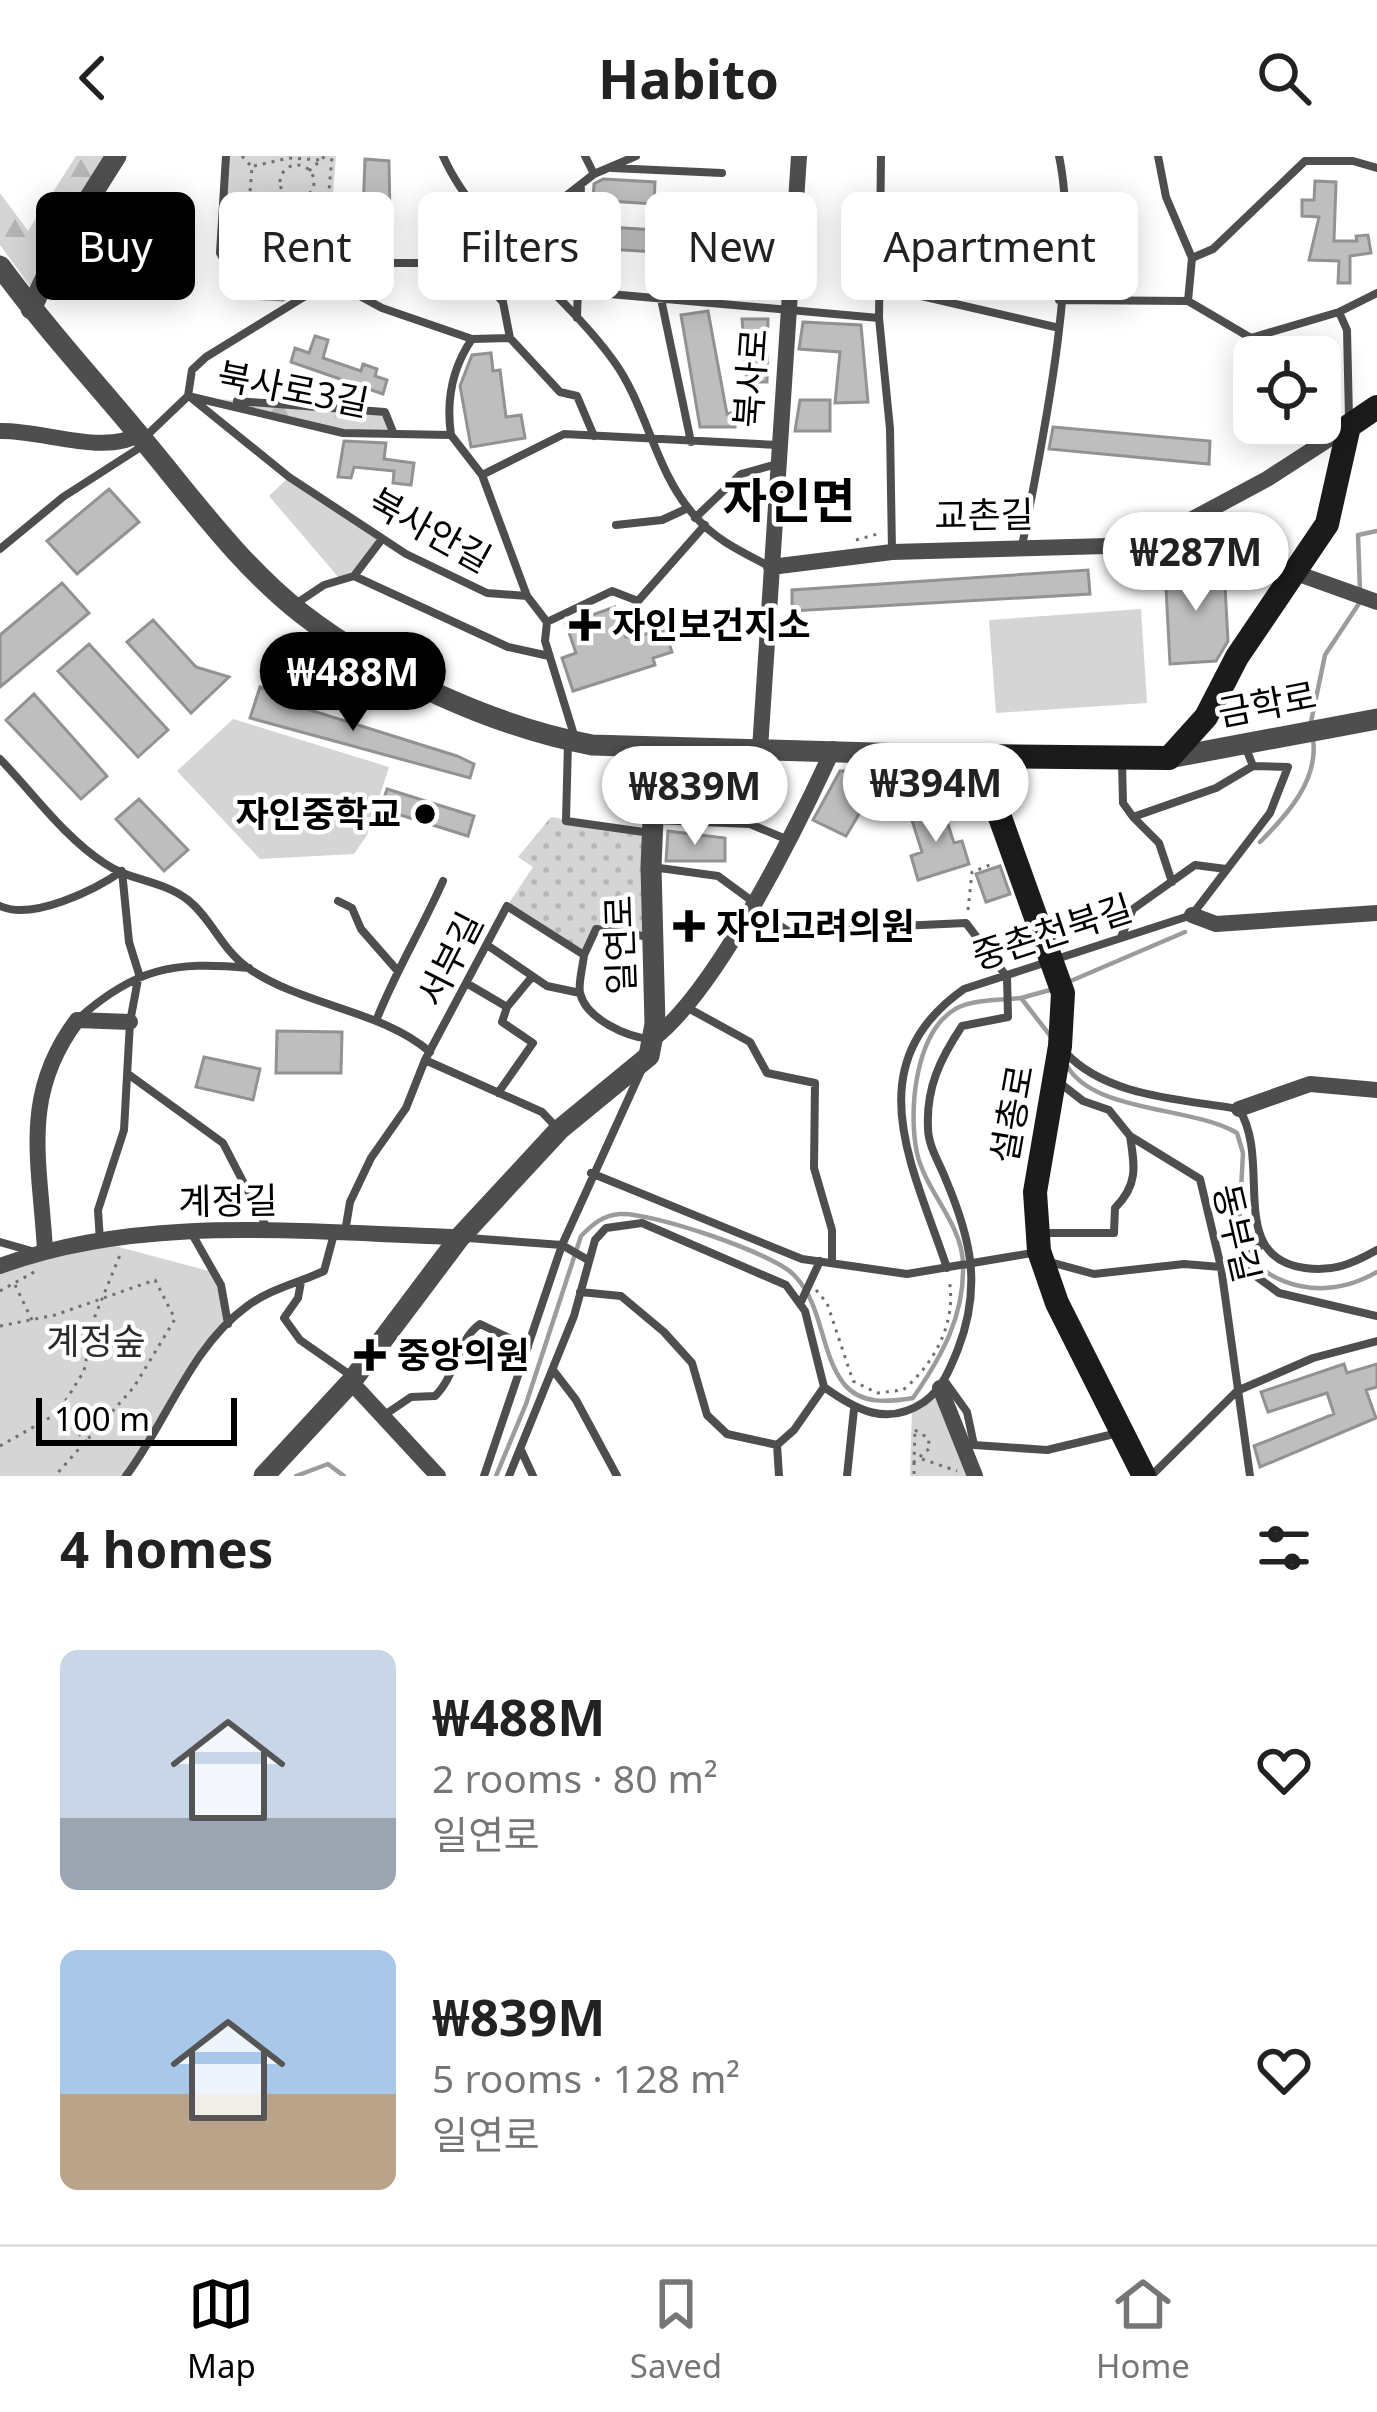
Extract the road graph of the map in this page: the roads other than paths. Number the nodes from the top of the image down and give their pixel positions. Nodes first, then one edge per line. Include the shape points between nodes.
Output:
1 (116, 156) edge
2 (226, 156) edge
3 (434, 156) edge
4 (444, 156) edge
5 (585, 156) edge
6 (636, 156) edge
7 (799, 156) edge
8 (881, 156) edge
9 (1059, 156) edge
10 (1158, 156) edge
11 (1303, 158) edge
12 (611, 167) junction
13 (1377, 167) edge
14 (722, 173) dead end
15 (594, 174) junction
16 (581, 183) junction
17 (225, 192) edge
18 (466, 192) edge
19 (568, 192) edge
20 (581, 192) edge
21 (884, 192) edge
22 (1066, 192) edge
23 (1192, 258) junction
24 (0, 266) edge
25 (1377, 293) edge
26 (303, 300) edge
27 (367, 300) edge
28 (501, 300) edge
29 (561, 300) edge
30 (576, 300) edge
31 (661, 300) edge
32 (682, 300) edge
33 (878, 300) edge
34 (938, 300) edge
35 (1059, 300) edge
36 (1066, 300) edge
37 (1189, 301) junction
38 (31, 309) junction
39 (789, 310) junction
40 (1339, 312) junction
41 (577, 318) junction
42 (879, 318) junction
43 (1055, 327) junction
44 (511, 338) junction
45 (472, 339) junction
46 (188, 396) junction
47 (218, 399) junction
48 (1377, 407) edge
49 (1349, 426) junction
50 (0, 431) edge
51 (393, 433) junction
52 (451, 435) junction
53 (594, 436) junction
54 (143, 439) junction
55 (652, 440) junction
56 (691, 442) junction
57 (779, 455) junction
58 (482, 476) junction
59 (688, 508) junction
60 (695, 518) junction
61 (616, 525) dead end
62 (705, 525) junction
63 (382, 539) junction
64 (0, 549) edge
65 (1022, 551) junction
66 (892, 552) junction
67 (771, 567) junction
68 (1296, 573) junction
69 (354, 576) junction
70 (527, 596) junction
71 (1366, 598) edge
72 (293, 605) junction
73 (547, 622) junction
74 (550, 656) junction
75 (1377, 719) edge
76 (572, 741) junction
77 (656, 747) junction
78 (760, 749) junction
79 (833, 749) junction
80 (978, 756) junction
81 (1249, 756) junction
82 (1169, 758) junction
83 (0, 759) edge
84 (1122, 762) junction
85 (1133, 817) junction
86 (653, 826) junction
87 (790, 840) junction
88 (651, 867) junction
89 (1226, 869) junction
90 (122, 871) junction
91 (442, 880) dead end
92 (1172, 882) junction
93 (338, 901) dead end
94 (751, 903) junction
95 (0, 906) edge
96 (1377, 914) edge
97 (1192, 915) junction
98 (652, 937) junction
99 (1120, 939) junction
100 (487, 944) junction
101 (584, 955) junction
102 (1052, 964) junction
103 (249, 968) junction
104 (396, 969) junction
105 (139, 974) junction
106 (1007, 977) junction
107 (532, 978) junction
108 (468, 984) junction
109 (580, 993) junction
110 (507, 1007) junction
111 (687, 1007) junction
112 (77, 1020) junction
113 (376, 1021) junction
114 (130, 1022) junction
115 (1060, 1046) junction
116 (651, 1048) junction
117 (428, 1056) junction
118 (128, 1074) junction
119 (1054, 1078) junction
120 (1377, 1090) edge
121 (498, 1093) junction
122 (1239, 1109) junction
123 (559, 1130) junction
124 (1130, 1136) junction
125 (591, 1173) junction
126 (191, 1233) junction
127 (269, 1233) junction
128 (339, 1234) junction
129 (460, 1237) junction
130 (0, 1242) edge
131 (100, 1242) junction
132 (562, 1245) junction
133 (1262, 1245) junction
134 (1039, 1248) junction
135 (1377, 1250) edge
136 (41, 1252) junction
137 (588, 1260) junction
138 (820, 1262) junction
139 (973, 1262) junction
140 (832, 1263) junction
141 (1239, 1264) junction
142 (0, 1266) edge
143 (1221, 1267) junction
144 (947, 1268) junction
145 (301, 1282) junction
146 (580, 1292) junction
147 (800, 1304) junction
148 (1377, 1316) edge
149 (228, 1325) junction
150 (1377, 1341) edge
151 (528, 1347) junction
152 (552, 1370) junction
153 (352, 1380) junction
154 (942, 1384) junction
155 (824, 1387) junction
156 (1238, 1391) junction
157 (854, 1408) junction
158 (382, 1416) junction
159 (1122, 1432) junction
160 (777, 1445) junction
161 (520, 1449) junction
162 (130, 1474) edge
163 (264, 1476) edge
164 (439, 1476) edge
165 (484, 1476) edge
166 (509, 1476) edge
167 (533, 1476) edge
168 (617, 1476) edge
169 (779, 1476) edge
170 (847, 1476) edge
171 (976, 1476) edge
172 (1147, 1476) edge
173 (1250, 1476) edge

1 - 38 street
2 - 17 lane
3 - 4 lane
4 - 18 lane
5 - 15 lane
6 - 12 lane
7 - 39 street, 북사로
8 - 21 lane
9 - 22 lane
10 - 23 lane
11 - 13 lane
11 - 23 lane via 1213,249
12 - 14 lane
12 - 15 lane
15 - 16 lane
16 - 19 lane
16 - 20 lane
23 - 37 lane
24 - 38 street
25 - 40 lane
26 - 46 lane via 206,357 192,370
27 - 45 lane
28 - 44 lane
29 - 41 lane
30 - 41 lane
31 - 56 lane
32 - 39 lane
33 - 42 lane
34 - 43 lane
35 - 43 lane
36 - 37 lane
37 - 40 lane via 1251,338
38 - 54 street
39 - 42 lane
39 - 57 street, 북사로
40 - 49 lane via 1347,330
41 - 55 lane via 616,362
42 - 66 lane
43 - 65 lane
44 - 45 lane
44 - 53 lane via 560,392 577,396
45 - 52 lane via 450,393
46 - 47 lane, 북사로3길
46 - 54 lane, 북사로3길
46 - 63 lane, 북사안길
47 - 51 lane, 북사로3길 via 343,433
47 - 51 lane via 386,412
48 - 49 main road, 교촌길
49 - 65 street, 교촌길 via 1144,545
49 - 68 main road, 금학로 via 1334,508
50 - 54 street via 106,446
51 - 52 lane, 북사로3길
52 - 58 lane
53 - 55 lane
53 - 58 lane via 564,434
54 - 64 lane, 북사로3길
54 - 72 street
55 - 56 lane
55 - 59 lane
56 - 57 lane
57 - 60 lane via 741,474
57 - 67 street, 북사로
58 - 70 lane
59 - 60 lane
59 - 61 lane
60 - 62 lane
62 - 67 lane
62 - 73 lane via 638,601 612,591
63 - 69 lane
63 - 70 lane, 북사안길 via 487,593
65 - 66 street, 교촌길
66 - 67 street, 교촌길
67 - 78 street, 북사로
68 - 71 street
68 - 82 main road, 금학로 via 1206,717
69 - 72 lane
69 - 74 lane via 508,647
70 - 73 lane, 북사안길
72 - 76 street via 353,649
73 - 74 lane
74 - 76 lane
75 - 81 street, 금학로 via 1277,741
76 - 77 street
76 - 86 lane via 566,821
77 - 78 street, 금학로
77 - 86 street, 일연로
78 - 79 street, 금학로
79 - 80 street, 금학로
79 - 87 street
80 - 84 main road, 금학로
80 - 102 main road, 설총로
81 - 82 street, 금학로
81 - 85 lane via 1216,788
81 - 89 lane via 1288,766 1286,782
82 - 84 main road, 금학로
83 - 90 lane via 76,840
84 - 85 lane via 1123,803
85 - 92 lane via 1159,843
86 - 87 lane via 750,824
86 - 88 street, 일연로
87 - 94 street
88 - 94 lane via 718,876
88 - 98 street, 일연로
89 - 92 lane via 1195,865
89 - 97 lane
90 - 95 lane via 31,909
90 - 103 lane via 167,885 194,904
90 - 105 lane
91 - 104 lane
92 - 99 lane via 1133,909
93 - 104 lane via 352,908
94 - 106 lane via 788,931 966,923
94 - 111 street
96 - 97 street via 1216,924
97 - 99 lane, 중촌천북길
98 - 101 lane via 596,929
98 - 116 street, 일연로
99 - 102 lane, 중촌천북길
100 - 101 lane, 서부길 via 507,906
100 - 107 lane
100 - 108 lane, 서부길
101 - 109 lane
102 - 106 lane, 중촌천북길
102 - 115 main road, 설총로 via 1064,992
103 - 105 lane via 198,963
103 - 113 lane
104 - 113 lane
105 - 112 lane
105 - 114 lane
106 - 139 lane via 1008,1017 962,1026 928,1092 928,1135
106 - 144 lane, 중촌천북길 via 964,989 937,1008 898,1094 903,1144
107 - 109 lane
107 - 110 lane
108 - 110 lane
108 - 117 lane, 서부길
109 - 116 lane via 591,1013
110 - 121 lane via 502,1022 532,1043
111 - 116 street
111 - 140 lane via 750,1042 767,1073 815,1083 814,1168 832,1230
112 - 114 street
112 - 136 street via 38,1091
113 - 117 lane via 408,1033
114 - 118 lane
115 - 119 main road, 설총로
115 - 122 lane via 1085,1074
116 - 123 street
116 - 125 lane
117 - 121 lane
117 - 128 lane, 서부길
118 - 127 lane via 224,1143
118 - 131 lane via 124,1130 98,1210
119 - 124 lane, 동부길 via 1109,1111
119 - 134 main road, 설총로 via 1035,1192
120 - 122 street via 1310,1084
121 - 123 lane via 542,1112
122 - 133 lane via 1253,1131
123 - 129 street
124 - 134 lane via 1135,1168 1131,1192 1115,1208 1114,1233
124 - 143 lane, 동부길 via 1200,1179
125 - 132 lane
125 - 138 lane
126 - 127 street, 계정길
126 - 131 street, 계정길
126 - 149 lane via 221,1286
127 - 128 street, 계정길
128 - 129 street, 계정길
128 - 145 lane, 서부길 via 324,1271
129 - 132 lane
129 - 153 street
130 - 136 lane
131 - 136 street, 계정길
132 - 137 lane
132 - 151 lane
133 - 135 lane via 1279,1264 1327,1271
133 - 141 lane
134 - 139 lane
134 - 143 lane via 1094,1274
134 - 159 main road, 설총로 via 1057,1303
136 - 142 street, 계정길
137 - 146 lane
137 - 147 lane via 606,1228 641,1223 785,1285
138 - 140 lane
138 - 147 lane
139 - 144 lane
139 - 154 lane via 971,1316
140 - 144 lane via 907,1274
141 - 143 lane
141 - 148 lane via 1279,1293
143 - 156 lane, 동부길
145 - 149 lane, 서부길 via 269,1292
145 - 153 lane via 284,1318
146 - 152 lane
146 - 160 lane via 621,1296 692,1363 707,1415 727,1434
147 - 155 lane
149 - 162 lane, 서부길
150 - 156 lane via 1312,1358
151 - 158 lane via 480,1324 448,1384
151 - 165 lane
152 - 161 lane
152 - 168 lane
153 - 158 street
153 - 163 street
154 - 157 lane via 888,1417
154 - 159 lane via 967,1412 974,1445 1047,1450
154 - 171 street
155 - 157 lane
155 - 160 lane
156 - 172 lane
156 - 173 lane, 동부길
157 - 170 lane
158 - 164 street
159 - 172 main road, 설총로
160 - 169 lane
161 - 166 lane
161 - 167 lane

